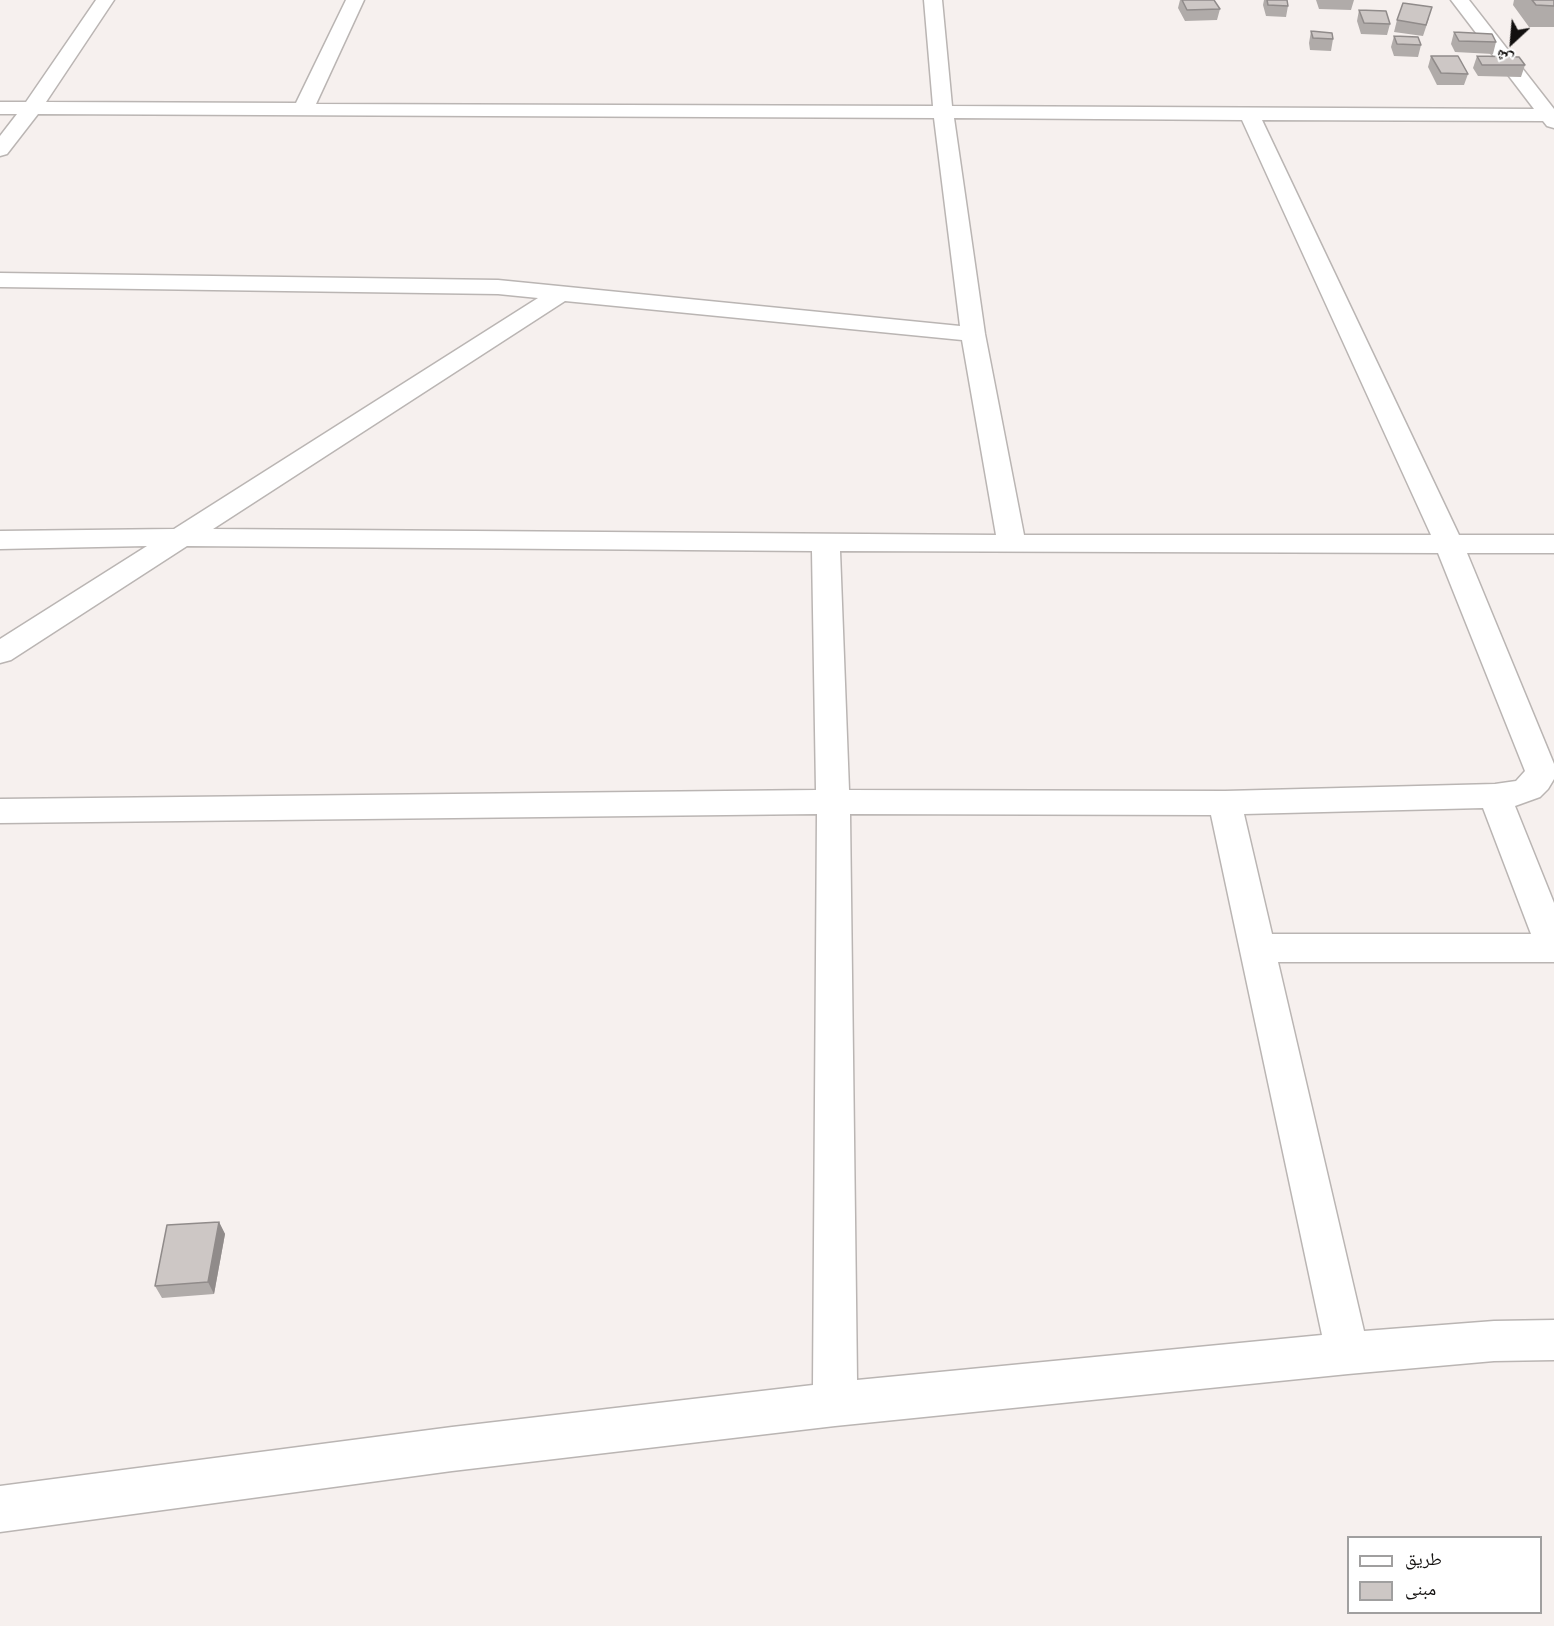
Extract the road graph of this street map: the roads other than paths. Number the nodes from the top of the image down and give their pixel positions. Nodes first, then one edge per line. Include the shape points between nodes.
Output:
1 (105, 0) edge
2 (355, 0) edge
3 (933, 0) edge
4 (1460, 0) edge
5 (0, 108) edge
6 (32, 108) junction
7 (304, 108) junction
8 (943, 112) junction
9 (1249, 114) junction
10 (1552, 117) edge
11 (0, 150) edge
12 (0, 280) edge
13 (563, 292) junction
14 (973, 334) junction
15 (183, 537) junction
16 (0, 540) edge
17 (826, 542) junction
18 (1012, 544) junction
19 (1449, 544) junction
20 (1554, 544) edge
21 (0, 653) edge
22 (1495, 796) junction
23 (833, 802) junction
24 (1225, 803) junction
25 (0, 811) edge
26 (1554, 947) edge
27 (1259, 948) junction
28 (1554, 1340) edge
29 (1348, 1353) junction
30 (836, 1404) junction
31 (0, 1509) edge

1 - 6 street
2 - 7 street
3 - 8 street
4 - 10 street
5 - 6 street
6 - 7 street
6 - 11 street
7 - 8 street
8 - 9 street
8 - 14 street
9 - 10 street
9 - 19 street
12 - 13 street via 435,285
13 - 14 street
13 - 15 street
14 - 18 street
15 - 16 street
15 - 17 street
15 - 21 street
17 - 18 street
17 - 23 street
18 - 19 street
19 - 20 street
19 - 22 street via 1541,771 1528,789
22 - 24 street
22 - 26 street
23 - 24 street
23 - 25 street
23 - 30 street
24 - 27 street
26 - 27 street
27 - 29 street
28 - 29 street
29 - 30 street
30 - 31 street

